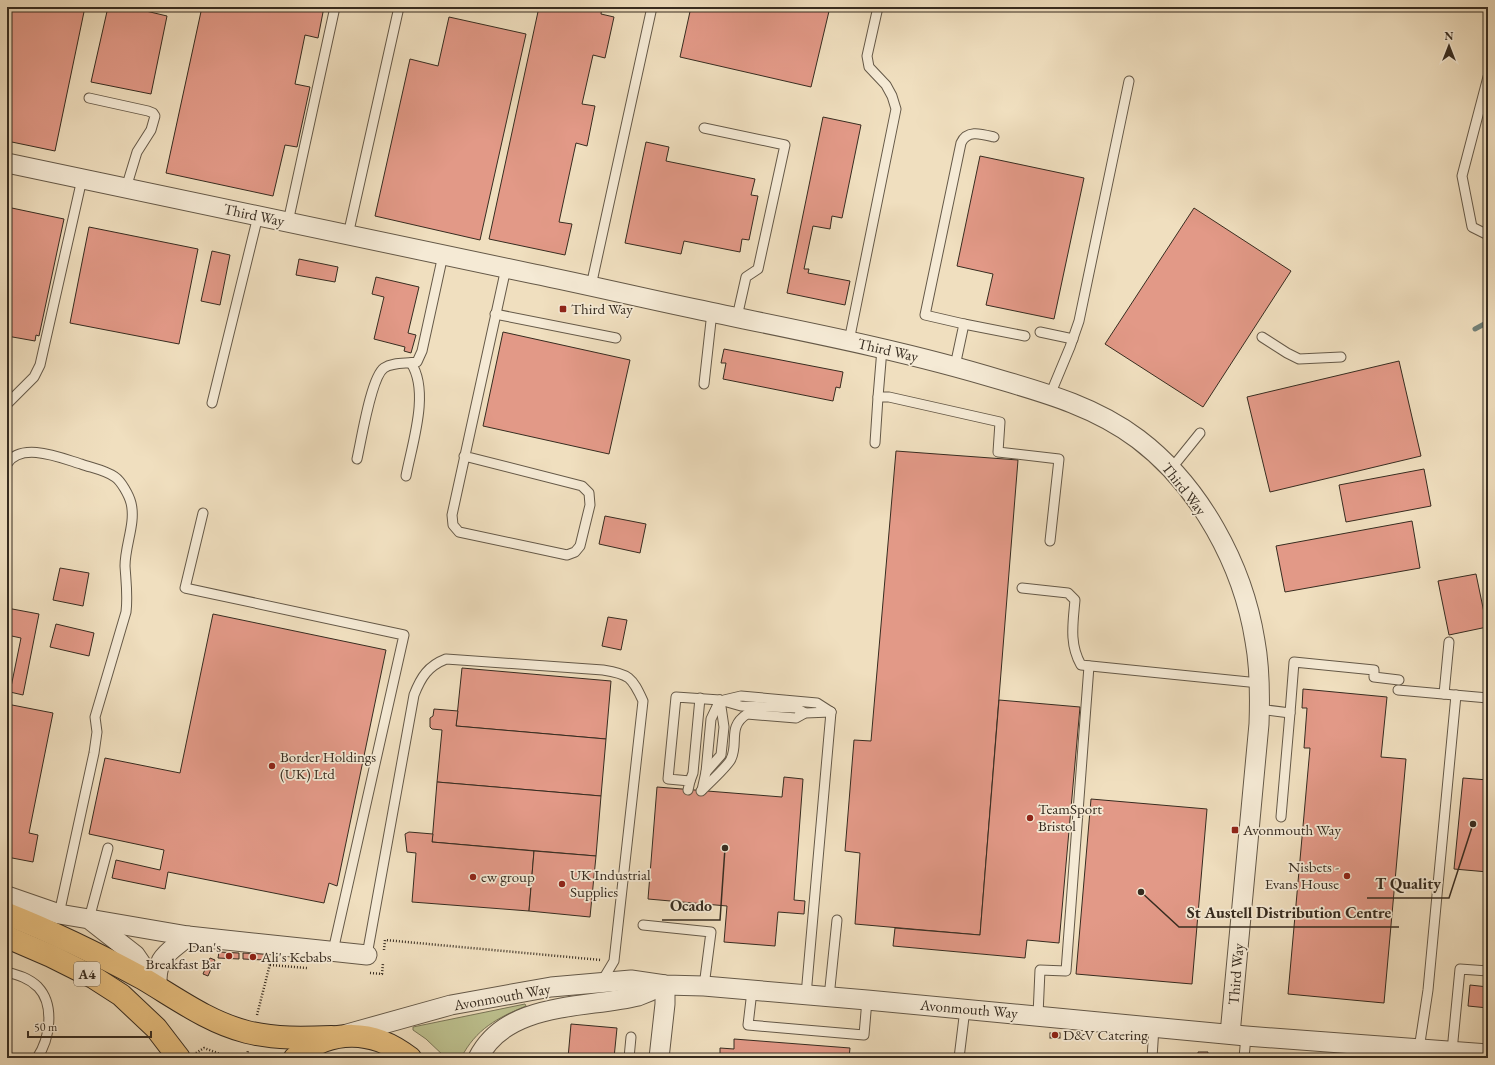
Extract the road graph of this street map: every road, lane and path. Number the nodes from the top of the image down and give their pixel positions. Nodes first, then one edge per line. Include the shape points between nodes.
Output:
1 (335, 7) edge
2 (398, 7) edge
3 (652, 7) edge
4 (878, 7) edge
5 (1488, 77) edge
6 (1129, 81) dead end
7 (88, 98) dead end
8 (704, 128) dead end
9 (994, 137) dead end
10 (7, 163) edge
11 (82, 179) junction
12 (126, 188) junction
13 (258, 216) junction
14 (288, 222) junction
15 (348, 235) junction
16 (1488, 235) edge
17 (443, 255) junction
18 (506, 268) junction
19 (591, 286) junction
20 (712, 312) junction
21 (495, 314) junction
22 (737, 316) junction
23 (964, 324) junction
24 (1040, 332) dead end
25 (1025, 336) dead end
26 (1262, 337) dead end
27 (616, 338) dead end
28 (1073, 339) junction
29 (849, 341) junction
30 (882, 349) junction
31 (1341, 357) dead end
32 (411, 363) junction
33 (955, 366) junction
34 (704, 384) dead end
35 (1050, 394) junction
36 (878, 397) junction
37 (212, 403) dead end
38 (7, 404) edge
39 (1200, 434) dead end
40 (875, 443) dead end
41 (464, 456) junction
42 (357, 459) dead end
43 (7, 464) edge
44 (1171, 469) junction
45 (406, 476) dead end
46 (203, 512) dead end
47 (1050, 541) dead end
48 (1022, 588) dead end
49 (1449, 642) dead end
50 (1089, 666) junction
51 (1399, 680) dead end
52 (1259, 683) junction
53 (1398, 690) dead end
54 (1444, 694) junction
55 (1456, 695) junction
56 (700, 698) junction
57 (1488, 698) edge
58 (720, 700) junction
59 (1259, 709) junction
60 (831, 712) junction
61 (805, 713) junction
62 (1290, 713) junction
63 (706, 772) junction
64 (1281, 817) dead end
65 (108, 848) dead end
66 (7, 896) edge
67 (7, 914) edge
68 (59, 914) junction
69 (89, 919) junction
70 (837, 920) dead end
71 (643, 925) dead end
72 (188, 936) junction
73 (7, 937) edge
74 (274, 945) junction
75 (333, 951) junction
76 (375, 960) junction
77 (614, 961) junction
78 (270, 965) junction
79 (314, 969) dead end
80 (1488, 971) edge
81 (7, 972) edge
82 (602, 981) junction
83 (665, 985) junction
84 (704, 986) junction
85 (157, 987) junction
86 (752, 991) junction
87 (806, 995) junction
88 (829, 997) junction
89 (867, 1000) junction
90 (965, 1009) junction
91 (1038, 1015) junction
92 (1154, 1027) junction
93 (253, 1033) junction
94 (1238, 1035) junction
95 (338, 1036) junction
96 (631, 1037) dead end
97 (1419, 1049) junction
98 (1372, 1051) edge
99 (1452, 1052) junction
100 (1488, 1054) edge
101 (186, 1057) edge
102 (38, 1058) edge
103 (231, 1058) edge
104 (246, 1058) edge
105 (295, 1058) edge
106 (410, 1058) edge
107 (478, 1058) edge
108 (628, 1058) edge
109 (660, 1058) edge
110 (959, 1058) edge
111 (1152, 1058) edge
112 (1244, 1058) edge

1 - 14 lane
2 - 15 lane
3 - 19 lane
4 - 29 lane via 867,56 869,67 886,85 896,109
5 - 16 lane via 1462,176 1472,227
6 - 28 lane
7 - 12 lane via 148,111 155,116 151,130 137,152
8 - 22 lane via 785,145 758,269 746,277
9 - 23 lane via 970,134 961,143 925,315
10 - 11 street, Third Way
11 - 12 street, Third Way
11 - 38 lane via 40,365 34,376
12 - 13 street, Third Way
13 - 14 street, Third Way
13 - 37 lane
14 - 15 street, Third Way
15 - 17 street, Third Way
17 - 18 street, Third Way
17 - 32 lane via 422,351 416,362
18 - 19 street, Third Way
18 - 21 lane
19 - 20 street, Third Way
20 - 22 street, Third Way
20 - 34 lane
21 - 27 lane
21 - 41 lane
22 - 29 street, Third Way
23 - 25 lane
23 - 33 lane
24 - 28 lane
26 - 31 lane via 1299,358
28 - 35 lane
29 - 30 street, Third Way
30 - 33 street, Third Way
30 - 36 lane
32 - 42 lane via 395,364 383,369 374,382
32 - 45 lane via 418,372 420,386 418,417
33 - 35 street, Third Way
35 - 44 street, Third Way via 1116,424 1154,452
36 - 40 lane
36 - 47 lane via 889,397 1000,422 998,452 1059,459
39 - 44 lane
41 - 41 lane via 452,515 453,525 459,532 567,555 575,552 580,546 590,506 588,493 582,486
43 - 68 lane via 19,455 44,453 105,472 116,478 131,502 132,521 125,565 128,598 126,612 95,717 97,732 94,753
44 - 52 street, Third Way via 1195,500 1230,557 1250,617 1256,644
46 - 75 lane via 186,588 404,636
48 - 50 lane via 1068,593 1075,600 1072,640 1075,655 1080,665
49 - 54 lane
50 - 52 lane
50 - 91 lane via 1066,971 1040,970
51 - 62 lane via 1374,678 1374,670 1294,662
52 - 59 street, Third Way
53 - 54 lane
54 - 55 lane
55 - 57 lane
55 - 97 lane via 1428,990
56 - 56 lane via 693,773 689,785 668,779 676,697
56 - 58 lane
58 - 60 lane via 741,696 816,703
58 - 61 lane via 741,706 796,708
58 - 63 lane via 711,719
58 - 63 lane via 724,727 721,755
59 - 62 lane
59 - 94 street, Third Way
60 - 61 lane
60 - 87 lane
61 - 63 lane via 796,718 747,714 736,726 731,759 701,791
62 - 64 lane
65 - 69 lane
66 - 68 street
67 - 85 highway, A4 via 58,934
68 - 69 street
69 - 72 street
69 - 85 street via 136,955
70 - 88 lane
71 - 84 lane via 711,932
72 - 74 street
72 - 85 street via 161,959 156,970
73 - 101 highway, A4 via 93,977 121,995
74 - 75 street
74 - 78 path
75 - 76 street
76 - 77 path via 385,940
76 - 77 lane via 414,695 421,677 435,664 446,659 603,670 622,673 635,683 644,702
77 - 82 lane
78 - 79 path
78 - 93 path
80 - 99 lane via 1460,969
81 - 102 lane via 25,977 38,988 46,1003 50,1022 44,1048
82 - 83 street, Avonmouth Way via 631,980
82 - 95 street, Avonmouth Way via 451,1005
83 - 84 street, Avonmouth Way
83 - 107 street, Avonmouth Way via 638,996 570,1006 542,1012 512,1023 495,1035
83 - 109 street
84 - 86 street, Avonmouth Way
85 - 93 highway, A4 via 197,1012
86 - 87 street, Avonmouth Way
86 - 89 lane via 748,1025 864,1035
87 - 88 street, Avonmouth Way
88 - 89 street, Avonmouth Way
89 - 90 street, Avonmouth Way
90 - 91 street, Avonmouth Way
90 - 110 lane
91 - 92 street, Avonmouth Way
92 - 94 street, Avonmouth Way
92 - 111 lane
93 - 95 highway, A4 via 295,1038
93 - 104 path
94 - 98 street, Avonmouth Way
94 - 112 lane
95 - 105 highway via 314,1044
95 - 106 highway via 378,1040
96 - 108 lane
97 - 98 street, Avonmouth Way
97 - 99 street, Avonmouth Way
99 - 100 street, Avonmouth Way
101 - 103 path via 204,1048

